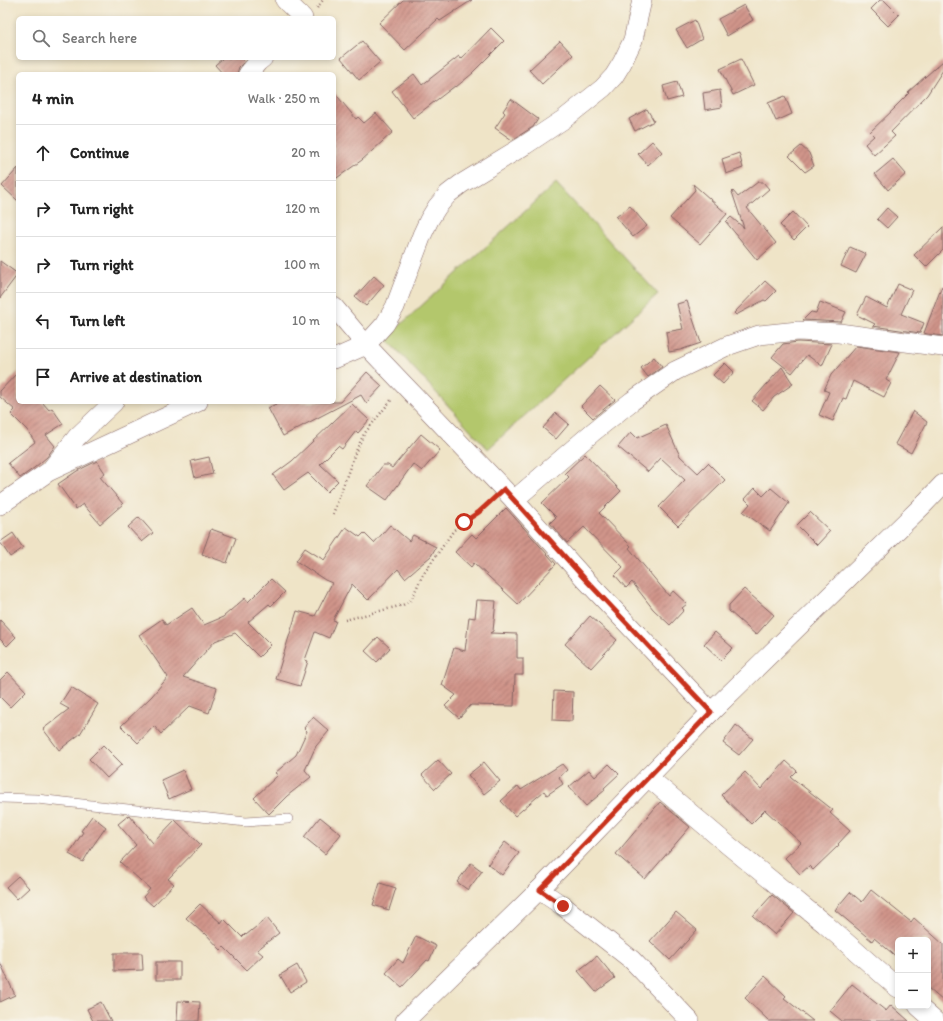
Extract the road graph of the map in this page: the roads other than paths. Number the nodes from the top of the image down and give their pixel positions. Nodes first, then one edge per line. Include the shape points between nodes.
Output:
1 (285, 0) edge
2 (642, 0) edge
3 (301, 16) edge
4 (260, 60) edge
5 (250, 72) edge
6 (336, 310) edge
7 (366, 345) junction
8 (943, 347) edge
9 (336, 358) edge
10 (112, 404) edge
11 (194, 404) edge
12 (48, 472) junction
13 (943, 484) edge
14 (509, 494) junction
15 (0, 505) edge
16 (711, 712) junction
17 (648, 777) junction
18 (0, 798) edge
19 (288, 819) dead end
20 (540, 890) junction
21 (895, 985) edge
22 (921, 1009) edge
23 (405, 1021) edge
24 (690, 1021) edge
25 (935, 1021) edge

1 - 3 street
2 - 7 street via 633,40 618,70 603,88 564,119 461,184 437,207 422,235 395,307 385,324
4 - 5 street
6 - 7 street
7 - 9 street
7 - 14 street
8 - 14 street via 839,333 798,331 759,335 727,346 675,372 632,401
10 - 12 street via 77,437
11 - 12 street
12 - 15 street
13 - 16 street
14 - 16 street via 584,578
16 - 17 street
17 - 20 street
17 - 21 street
18 - 19 lane via 37,799 246,822
20 - 23 street
20 - 24 street via 632,960
22 - 25 street

